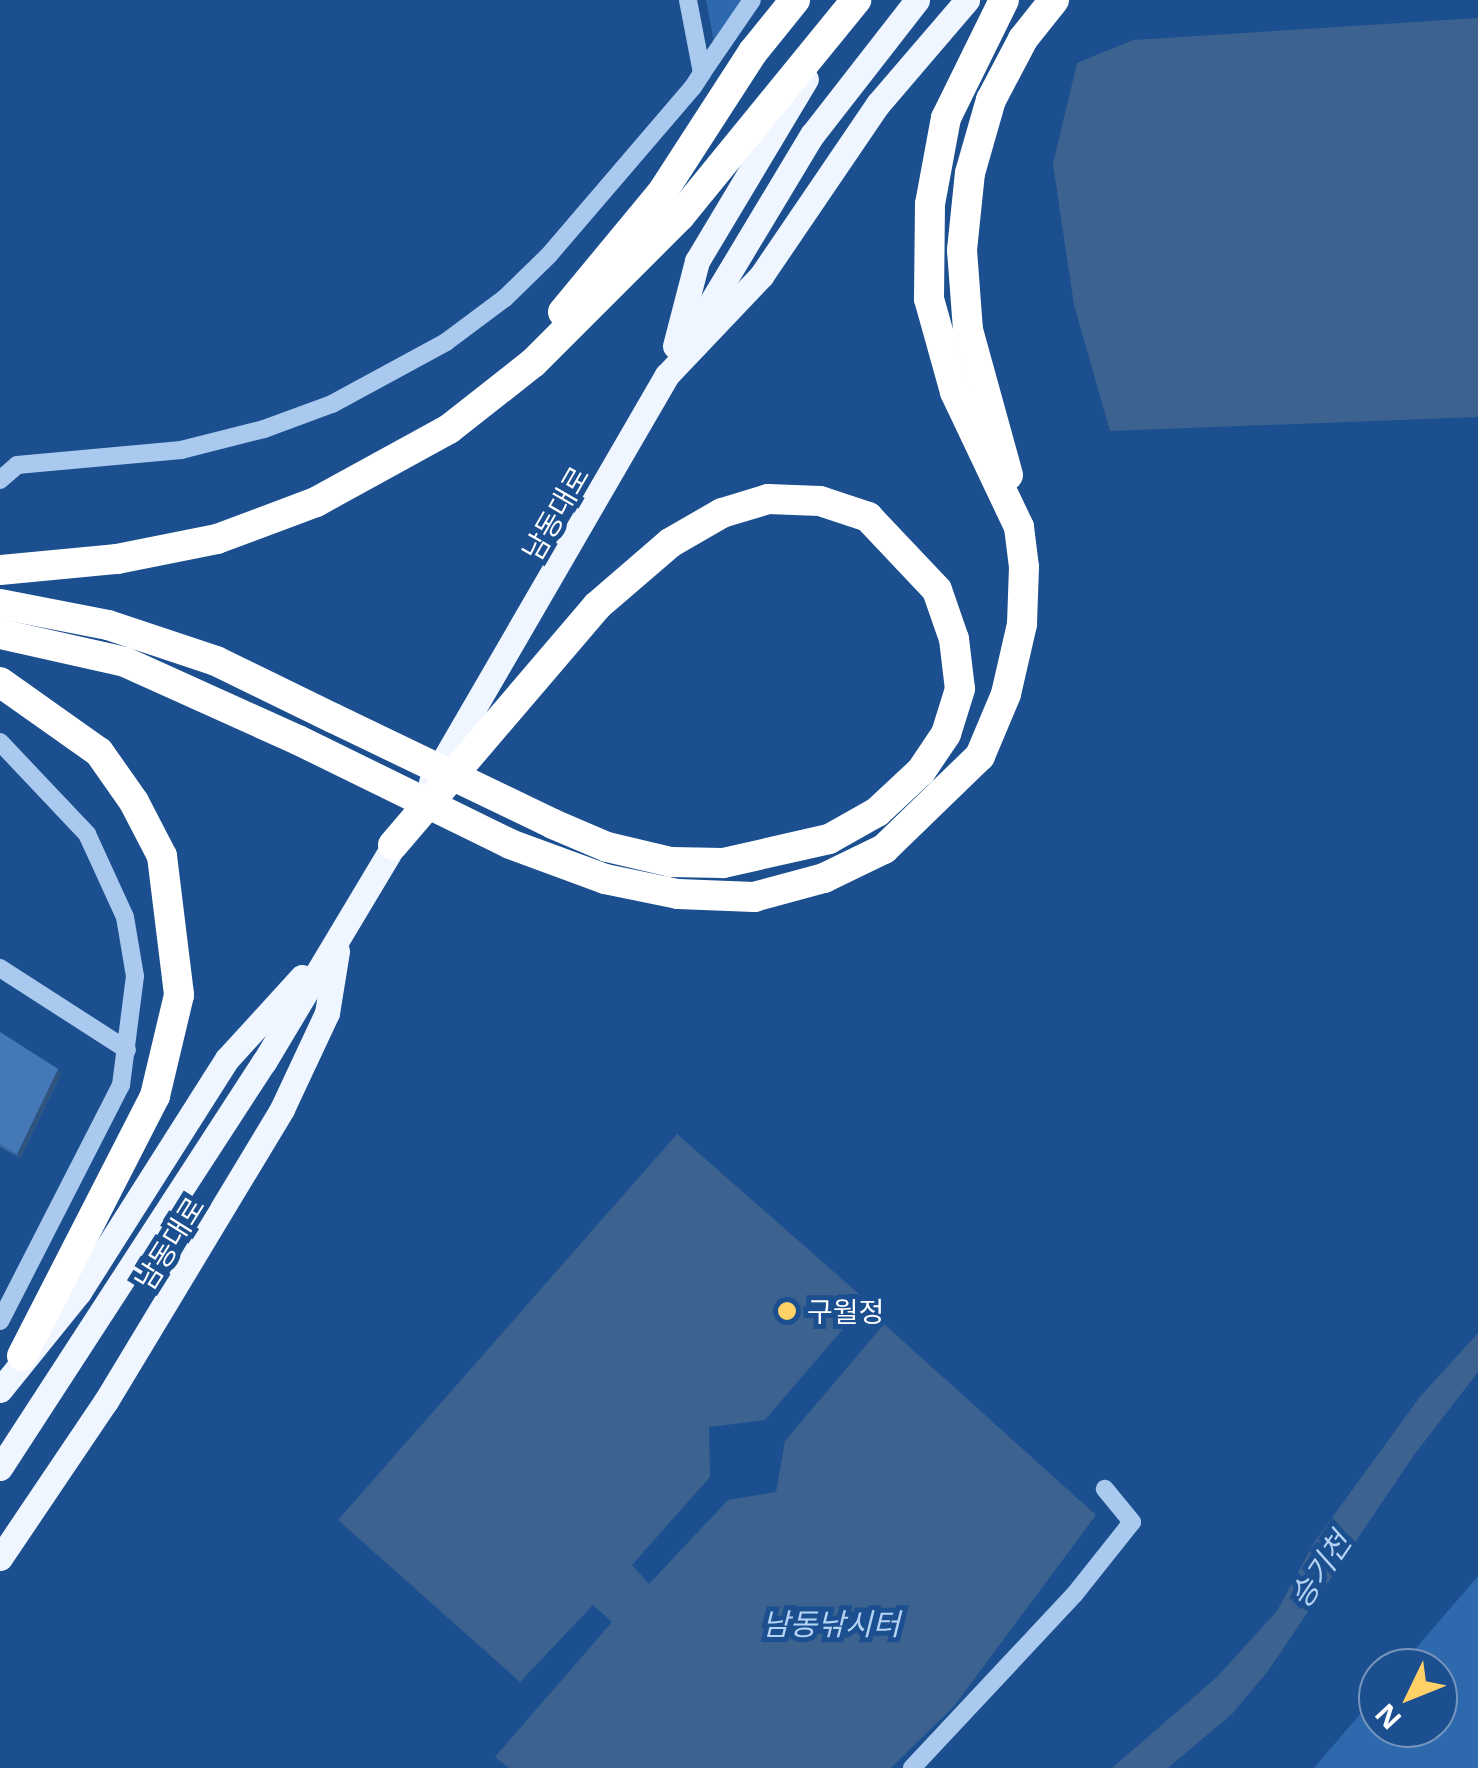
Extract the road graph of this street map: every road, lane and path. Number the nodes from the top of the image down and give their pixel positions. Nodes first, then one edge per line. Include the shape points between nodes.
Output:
1 (688, 0) edge
2 (752, 0) edge
3 (795, 0) edge
4 (858, 0) edge
5 (917, 0) edge
6 (967, 0) edge
7 (1004, 0) edge
8 (1054, 0) edge
9 (702, 73) junction
10 (667, 375) junction
11 (449, 428) junction
12 (8, 463) edge
13 (0, 480) edge
14 (1019, 527) junction
15 (0, 570) edge
16 (0, 604) edge
17 (0, 634) edge
18 (0, 682) edge
19 (0, 742) edge
20 (394, 845) junction
21 (339, 936) junction
22 (0, 968) edge
23 (127, 1050) junction
24 (0, 1321) edge
25 (22, 1356) junction
26 (0, 1390) edge
27 (0, 1468) edge
28 (1106, 1489) dead end
29 (0, 1558) edge
30 (912, 1768) edge

1 - 9 lane
2 - 9 lane
3 - 11 highway via 663,190 562,314
4 - 10 main road, 남동대로 via 697,260
4 - 11 highway via 652,245 533,364
5 - 10 main road via 821,121
6 - 10 main road, 남동대로 via 878,104 760,276
7 - 14 highway via 946,118 930,204 929,299 955,392
8 - 14 highway via 1023,38 991,100 970,173 962,250 968,330
9 - 12 lane via 506,298 391,374 264,429 181,450
10 - 20 main road, 남동대로
11 - 15 highway via 316,502 218,538 117,559
12 - 13 lane
14 - 17 highway, bridge via 1022,624 1006,694 980,756 884,850 824,878 754,897 678,894 605,880 510,844 124,662
16 - 20 highway, bridge via 108,625 216,660 333,718 554,824 607,847 671,862 723,864 829,839 877,812 938,746 960,689 954,639 937,590 868,516 820,501 768,499 722,513 670,544 597,606
18 - 25 highway via 99,752 134,802 162,856 178,995 155,1096
19 - 23 lane via 68,808 108,871 125,917 135,976
20 - 21 main road, 남동대로
21 - 25 main road, 남동대로 via 227,1059 79,1292
21 - 27 main road, 남동대로
21 - 29 main road, 남동대로 via 327,1013 282,1109 116,1384
22 - 23 lane
23 - 24 lane via 120,1086 89,1155
25 - 26 main road, 남동대로
28 - 30 lane via 1132,1522 1074,1595

